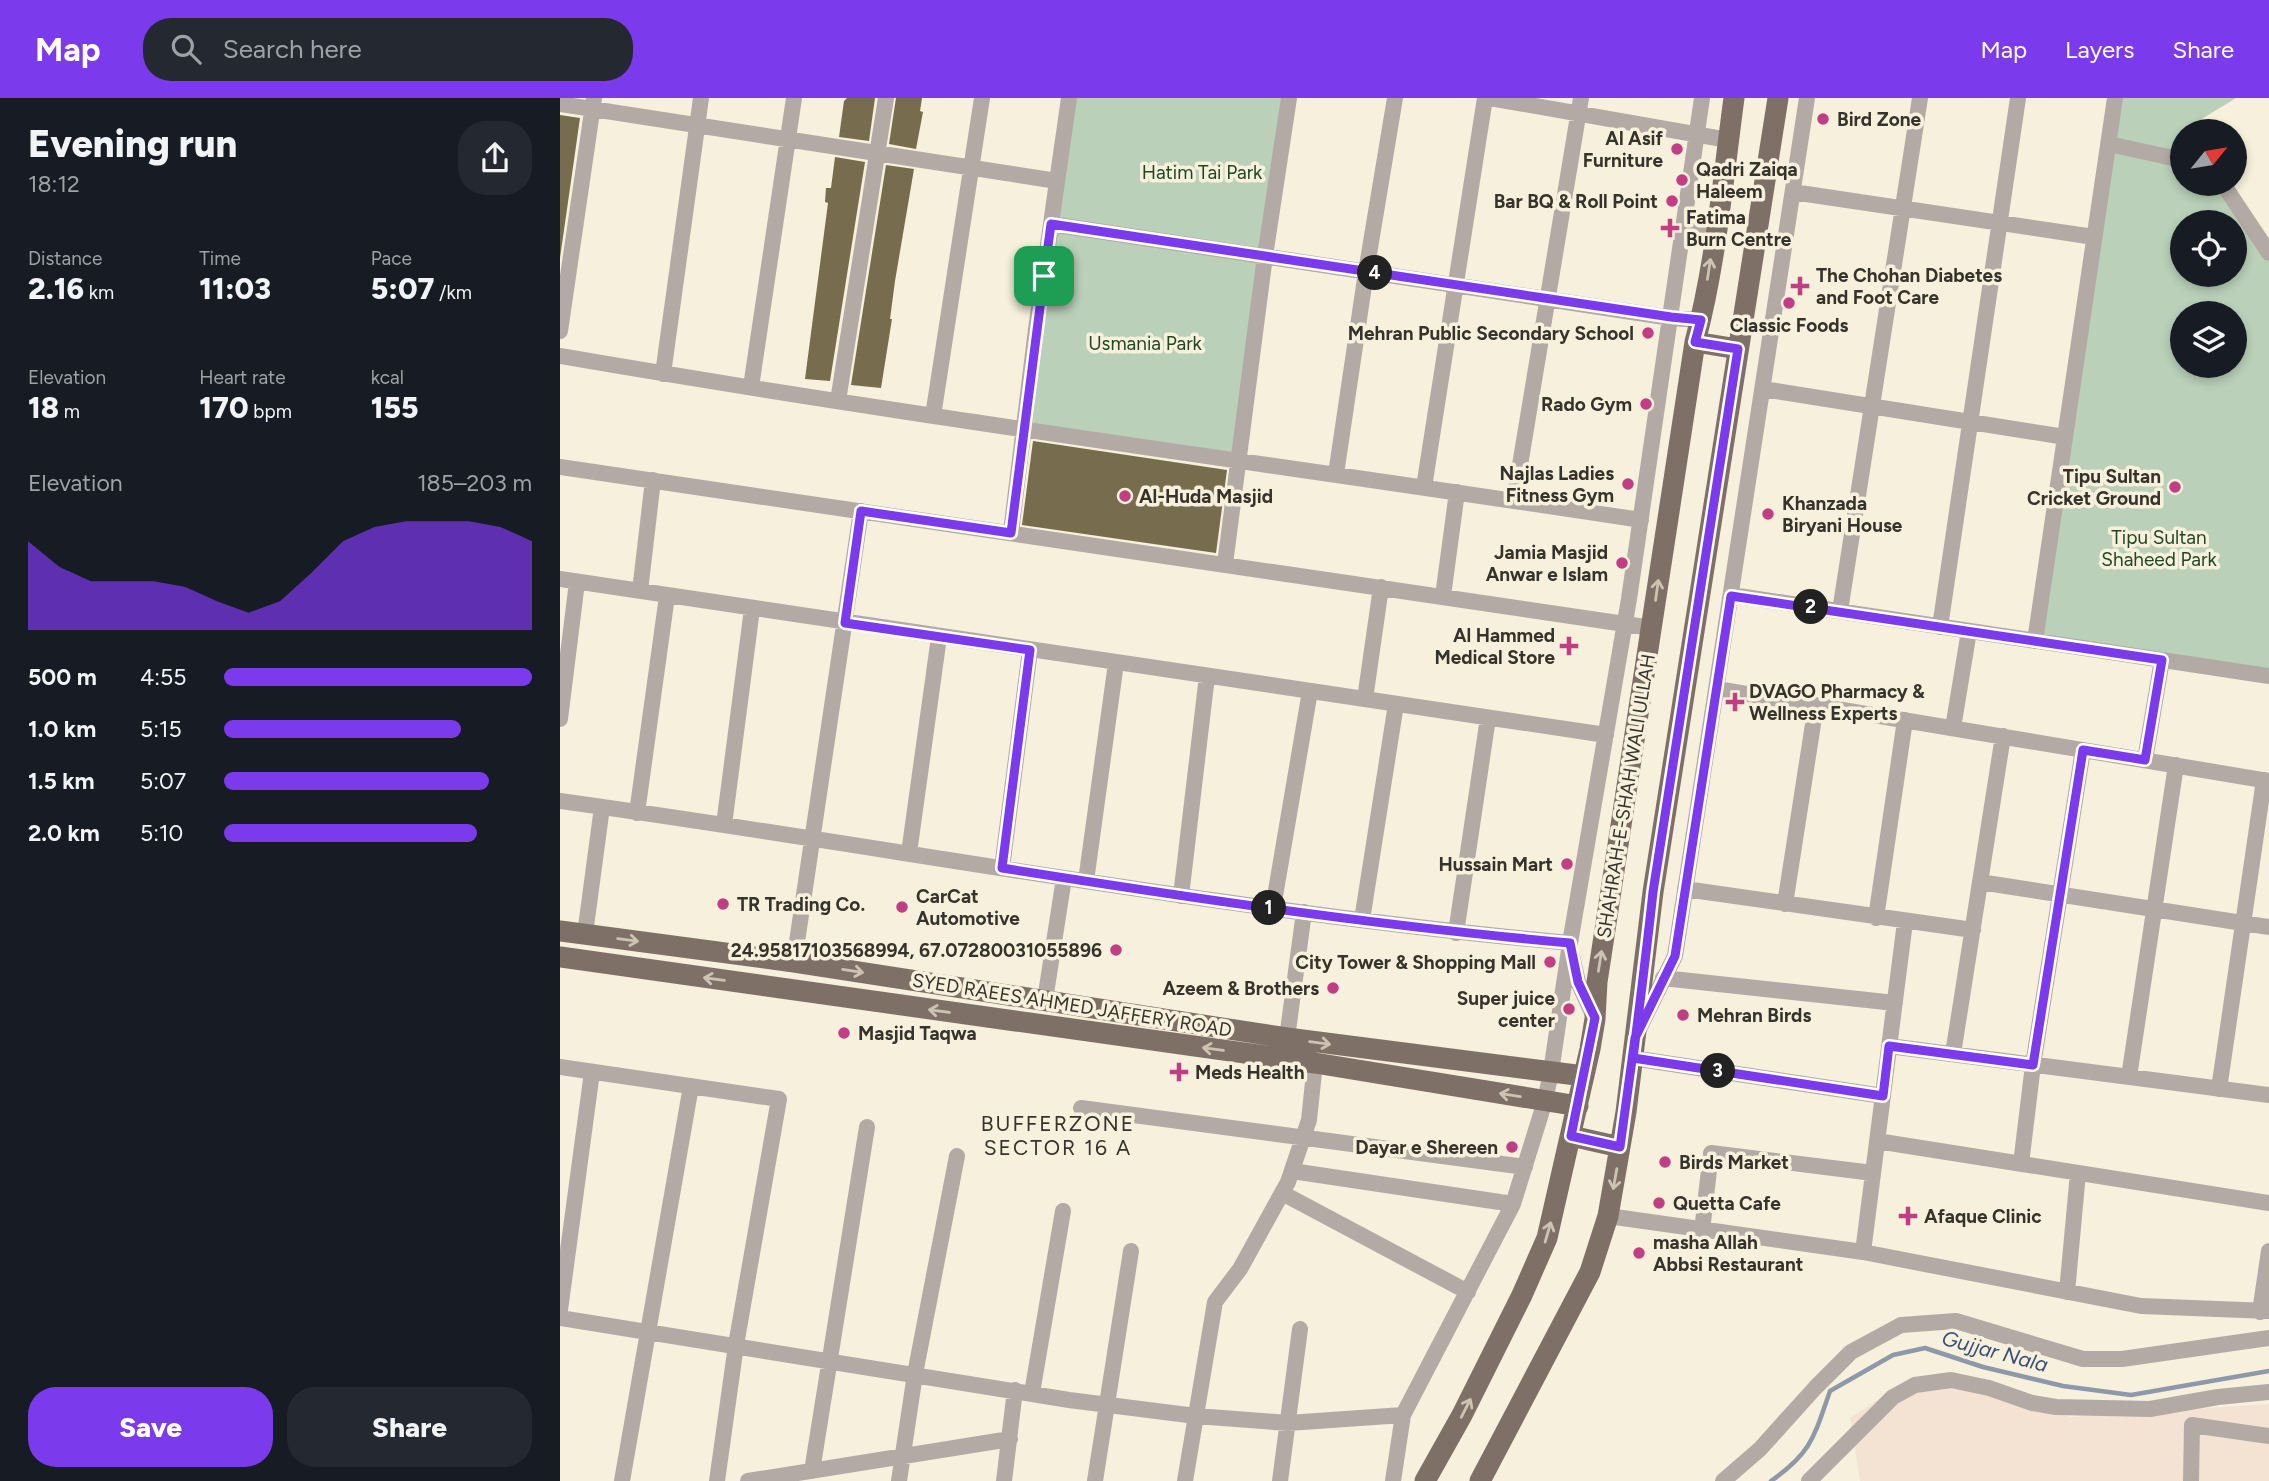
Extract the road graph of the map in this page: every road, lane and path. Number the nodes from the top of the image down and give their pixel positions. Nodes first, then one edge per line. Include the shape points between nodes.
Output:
1 (701, 98) edge
2 (794, 98) edge
3 (886, 98) edge
4 (982, 98) edge
5 (1069, 98) edge
6 (1289, 98) edge
7 (1395, 98) edge
8 (1485, 98) edge
9 (1490, 98) edge
10 (1702, 98) edge
11 (1734, 98) edge
12 (1777, 98) edge
13 (1807, 98) edge
14 (1920, 98) edge
15 (2018, 98) edge
16 (2115, 98) edge
17 (560, 104) edge
18 (594, 104) edge
19 (1579, 106) edge
20 (697, 126) junction
21 (1696, 134) junction
22 (787, 140) junction
23 (1728, 140) junction
24 (2109, 144) junction
25 (876, 153) junction
26 (2170, 157) edge
27 (971, 168) junction
28 (1057, 181) junction
29 (1793, 192) junction
30 (2231, 196) edge
31 (1903, 209) junction
32 (2000, 223) junction
33 (1051, 224) junction
34 (1684, 230) junction
35 (1715, 234) junction
36 (2094, 237) junction
37 (2269, 253) edge
38 (1265, 256) junction
39 (1366, 272) junction
40 (1456, 285) junction
41 (1548, 299) junction
42 (1671, 317) junction
43 (1701, 320) junction
44 (560, 331) edge
45 (1695, 342) junction
46 (1738, 349) junction
47 (560, 356) edge
48 (663, 374) junction
49 (751, 387) junction
50 (1763, 389) junction
51 (838, 401) junction
52 (1872, 407) junction
53 (933, 416) junction
54 (1970, 422) junction
55 (1023, 430) junction
56 (2065, 437) junction
57 (1239, 460) junction
58 (560, 467) edge
59 (1335, 474) junction
60 (1647, 478) junction
61 (653, 480) junction
62 (1674, 482) junction
63 (1424, 487) junction
64 (1457, 492) junction
65 (1514, 501) junction
66 (861, 511) junction
67 (1641, 520) junction
68 (1011, 533) junction
69 (1225, 564) junction
70 (560, 579) edge
71 (577, 582) junction
72 (1381, 587) junction
73 (640, 591) junction
74 (667, 596) junction
75 (1443, 596) junction
76 (1731, 596) junction
77 (752, 609) junction
78 (1840, 611) junction
79 (1625, 622) junction
80 (845, 623) junction
81 (1940, 627) junction
82 (1652, 628) junction
83 (1969, 631) junction
84 (939, 637) junction
85 (2035, 641) junction
86 (1030, 650) junction
87 (2162, 660) junction
88 (1116, 663) junction
89 (1207, 676) junction
90 (2269, 676) edge
91 (1717, 689) junction
92 (1310, 691) junction
93 (1365, 699) junction
94 (1396, 704) junction
95 (1816, 705) junction
96 (1489, 718) junction
97 (560, 719) edge
98 (1905, 720) junction
99 (1953, 728) junction
100 (1606, 735) junction
101 (2003, 736) junction
102 (2083, 750) junction
103 (2145, 760) junction
104 (2176, 765) junction
105 (2267, 780) edge
106 (560, 801) edge
107 (602, 807) junction
108 (637, 813) junction
109 (724, 825) junction
110 (814, 838) junction
111 (909, 853) junction
112 (1002, 868) junction
113 (1063, 878) junction
114 (1086, 881) junction
115 (1980, 882) junction
116 (1685, 889) junction
117 (2060, 895) junction
118 (1181, 896) junction
119 (1784, 904) junction
120 (1273, 908) junction
121 (2154, 909) junction
122 (1304, 912) junction
123 (1876, 918) junction
124 (1362, 920) junction
125 (1905, 922) junction
126 (2244, 923) junction
127 (2269, 928) edge
128 (1973, 930) junction
129 (560, 931) edge
130 (1455, 933) junction
131 (585, 934) junction
132 (1570, 943) junction
133 (560, 957) edge
134 (794, 962) junction
135 (1663, 978) junction
136 (1045, 1000) junction
137 (1895, 1003) junction
138 (1595, 1018) junction
139 (1287, 1038) junction
140 (1889, 1046) junction
141 (1634, 1048) junction
142 (1953, 1054) junction
143 (1315, 1063) junction
144 (2033, 1065) junction
145 (560, 1067) edge
146 (592, 1072) junction
147 (1551, 1072) junction
148 (1584, 1076) junction
149 (2129, 1077) junction
150 (691, 1086) junction
151 (2220, 1089) junction
152 (2269, 1095) edge
153 (1883, 1096) junction
154 (1545, 1101) junction
155 (1578, 1106) junction
156 (1081, 1108) dead end
157 (867, 1127) dead end
158 (1303, 1136) junction
159 (1571, 1136) junction
160 (1877, 1141) junction
161 (1620, 1147) junction
162 (957, 1156) dead end
163 (2021, 1164) junction
164 (1525, 1167) junction
165 (1292, 1171) junction
166 (1873, 1173) junction
167 (2078, 1173) junction
168 (1282, 1193) junction
169 (2269, 1203) edge
170 (1513, 1204) junction
171 (1063, 1211) dead end
172 (1608, 1216) junction
173 (1702, 1231) junction
174 (1131, 1251) dead end
175 (2269, 1251) edge
176 (1864, 1252) junction
177 (1468, 1292) junction
178 (2067, 1292) junction
179 (560, 1310) edge
180 (2265, 1312) edge
181 (560, 1318) edge
182 (1300, 1329) dead end
183 (647, 1331) junction
184 (2269, 1338) edge
185 (736, 1345) junction
186 (830, 1360) junction
187 (915, 1374) junction
188 (1015, 1390) junction
189 (2269, 1392) edge
190 (1032, 1393) junction
191 (1108, 1405) junction
192 (1403, 1415) junction
193 (1196, 1416) junction
194 (1288, 1423) junction
195 (2269, 1436) edge
196 (1010, 1439) junction
197 (903, 1455) junction
198 (812, 1471) junction
199 (1429, 1474) edge
200 (622, 1481) edge
201 (717, 1481) edge
202 (748, 1481) edge
203 (899, 1481) edge
204 (1004, 1481) edge
205 (1095, 1481) edge
206 (1185, 1481) edge
207 (1280, 1481) edge
208 (1393, 1481) edge
209 (1482, 1481) edge
210 (1723, 1481) edge
211 (1809, 1481) edge
212 (2191, 1481) edge

1 - 20 street
2 - 22 street
3 - 25 street
4 - 27 street
5 - 28 street
6 - 38 street
7 - 39 street
8 - 40 street
9 - 19 street
10 - 21 street
11 - 23 main road, SHAHRAH-E-SHAH WALI ULLAH
12 - 46 main road
13 - 29 street
14 - 31 street
15 - 32 street
16 - 24 street
17 - 18 street
18 - 20 street
18 - 44 street
19 - 21 street
19 - 41 street
20 - 22 street
20 - 48 street
21 - 23 street
21 - 34 street
22 - 25 street
22 - 49 street
23 - 35 main road, SHAHRAH-E-SHAH WALI ULLAH
24 - 26 street
24 - 36 street
25 - 27 street
25 - 51 street
27 - 28 street
27 - 53 street
28 - 33 street
29 - 31 street
29 - 50 street
30 - 37 street
31 - 32 street
31 - 52 street
32 - 36 street
32 - 54 street
33 - 38 street
33 - 55 street
34 - 35 street
34 - 42 street
43 -> 35 main road, SHAHRAH-E-SHAH WALI ULLAH
36 - 56 street
38 - 39 street
38 - 57 street
39 - 40 street
39 - 59 street
40 - 41 street
40 - 63 street
41 - 42 street
41 - 65 street
42 - 43 street
42 - 60 street
43 - 45 main road, SHAHRAH-E-SHAH WALI ULLAH
45 - 46 main road
45 - 62 main road, SHAHRAH-E-SHAH WALI ULLAH
46 - 141 main road via 1653,892
47 - 48 street
48 - 49 street
49 - 51 street
50 - 52 street
50 - 76 street
51 - 53 street
52 - 54 street
52 - 78 street
53 - 55 street
54 - 56 street
54 - 81 street
55 - 57 street
55 - 68 street
56 - 85 street
57 - 59 street
57 - 69 street
58 - 61 street
59 - 63 street
60 - 62 street
60 - 67 street
61 - 66 street
61 - 73 street
82 -> 62 main road, SHAHRAH-E-SHAH WALI ULLAH
63 - 64 street
64 - 65 street
64 - 75 street
65 - 67 street
66 - 68 street
66 - 80 street
67 - 79 street
68 - 69 street
69 - 72 street
70 - 71 street
71 - 73 street
71 - 97 street
72 - 75 street
72 - 93 street
73 - 74 street
74 - 77 street
74 - 108 street
75 - 79 street
76 - 78 street
76 - 91 street
77 - 80 street
77 - 109 street
78 - 81 street
79 - 82 street
79 - 100 street
80 - 84 street
80 - 110 street
81 - 83 street
138 -> 82 main road, SHAHRAH-E-SHAH WALI ULLAH
83 - 85 street
83 - 99 street
84 - 86 street
84 - 111 street
85 - 87 street
86 - 88 street
86 - 112 street
87 - 90 street
87 - 103 street
88 - 89 street
88 - 114 street
89 - 92 street
89 - 118 street
91 - 95 street
91 - 116 street
92 - 93 street
92 - 120 street
93 - 94 street
94 - 96 street
94 - 124 street
95 - 98 street
95 - 119 street
96 - 100 street
96 - 130 street
98 - 99 street
98 - 123 street
99 - 101 street
100 - 132 street
101 - 102 street
101 - 115 street
102 - 103 street
102 - 117 street
103 - 104 street
104 - 105 street
104 - 121 street
105 - 126 street
106 - 107 street
107 - 108 street
107 - 131 street
108 - 109 street
109 - 110 street
110 - 111 street
110 - 134 street
111 - 112 street
112 - 113 street
113 - 114 street
113 - 136 street
114 - 118 street
115 - 117 street
115 - 128 street
116 - 119 street
116 - 135 street via 1675,956
117 - 121 street
117 - 144 street
118 - 120 street
119 - 123 street
120 - 122 street
121 - 126 street
121 - 149 street
122 - 124 street
122 - 139 street
123 - 125 street
124 - 130 street
125 - 128 street
125 - 137 street
126 - 127 street
126 - 151 street
128 - 142 street
129 - 131 main road, SYED RAEES AHMED JAFFERY ROAD
130 - 132 street
131 -> 134 main road, SYED RAEES AHMED JAFFERY ROAD
132 - 138 street via 1578,982
132 - 147 street
143 -> 133 main road, SYED RAEES AHMED JAFFERY ROAD
134 -> 136 main road, SYED RAEES AHMED JAFFERY ROAD
135 - 137 street
135 - 141 street
136 - 139 main road, SYED RAEES AHMED JAFFERY ROAD
137 - 140 street
138 - 148 main road, SHAHRAH-E-SHAH WALI ULLAH
139 -> 147 main road, SYED RAEES AHMED JAFFERY ROAD
140 - 142 street
140 - 153 street
141 - 153 street
141 - 161 main road
142 - 144 street
154 -> 143 main road, SYED RAEES AHMED JAFFERY ROAD
143 - 158 street
144 - 149 street
144 - 163 street
145 - 146 street
146 - 150 street
146 - 179 street
147 - 148 main road, SYED RAEES AHMED JAFFERY ROAD
147 - 154 street
148 - 155 main road, SHAHRAH-E-SHAH WALI ULLAH
149 - 151 street
150 - 183 street
150 - 185 street via 779,1099
151 - 152 street
153 - 160 street
154 - 155 main road, SYED RAEES AHMED JAFFERY ROAD
154 - 164 street
155 - 159 main road, SHAHRAH-E-SHAH WALI ULLAH
156 - 158 street
157 - 186 street
158 - 164 street
158 - 165 street
159 - 161 main road
199 -> 159 main road, SHAHRAH-E-SHAH WALI ULLAH via 1547,1238
160 - 163 street
160 - 166 street
161 -> 172 main road
162 - 187 street
163 - 167 street
164 - 170 street
165 - 168 street
165 - 170 street
166 - 173 street via 1711,1153
166 - 176 street
167 - 169 street
167 - 178 street
168 - 177 street
168 - 193 street via 1241,1269 1215,1302
170 - 177 street
171 - 190 street
172 - 173 street
172 - 209 main road via 1590,1272
173 - 176 street
174 - 191 street
175 - 180 street
176 - 178 street
177 - 192 street
178 - 180 street via 2141,1306
181 - 183 street
182 - 194 street
183 - 185 street
183 - 200 street
184 - 210 street via 2122,1359 2083,1359 1956,1321 1901,1325 1852,1352 1760,1449
185 - 186 street
185 - 201 street
186 - 187 street
186 - 198 street
187 - 188 street
187 - 197 street
188 - 190 street
188 - 196 street
189 - 211 street via 2150,1409 2056,1407 1951,1380 1914,1385 1894,1397
190 - 191 street
191 - 193 street
191 - 205 street
192 - 194 street
192 - 208 street
193 - 194 street
193 - 206 street
194 - 207 street
195 - 212 street via 2192,1425
196 - 197 street
196 - 204 street
197 - 198 street
197 - 203 street
198 - 202 street

